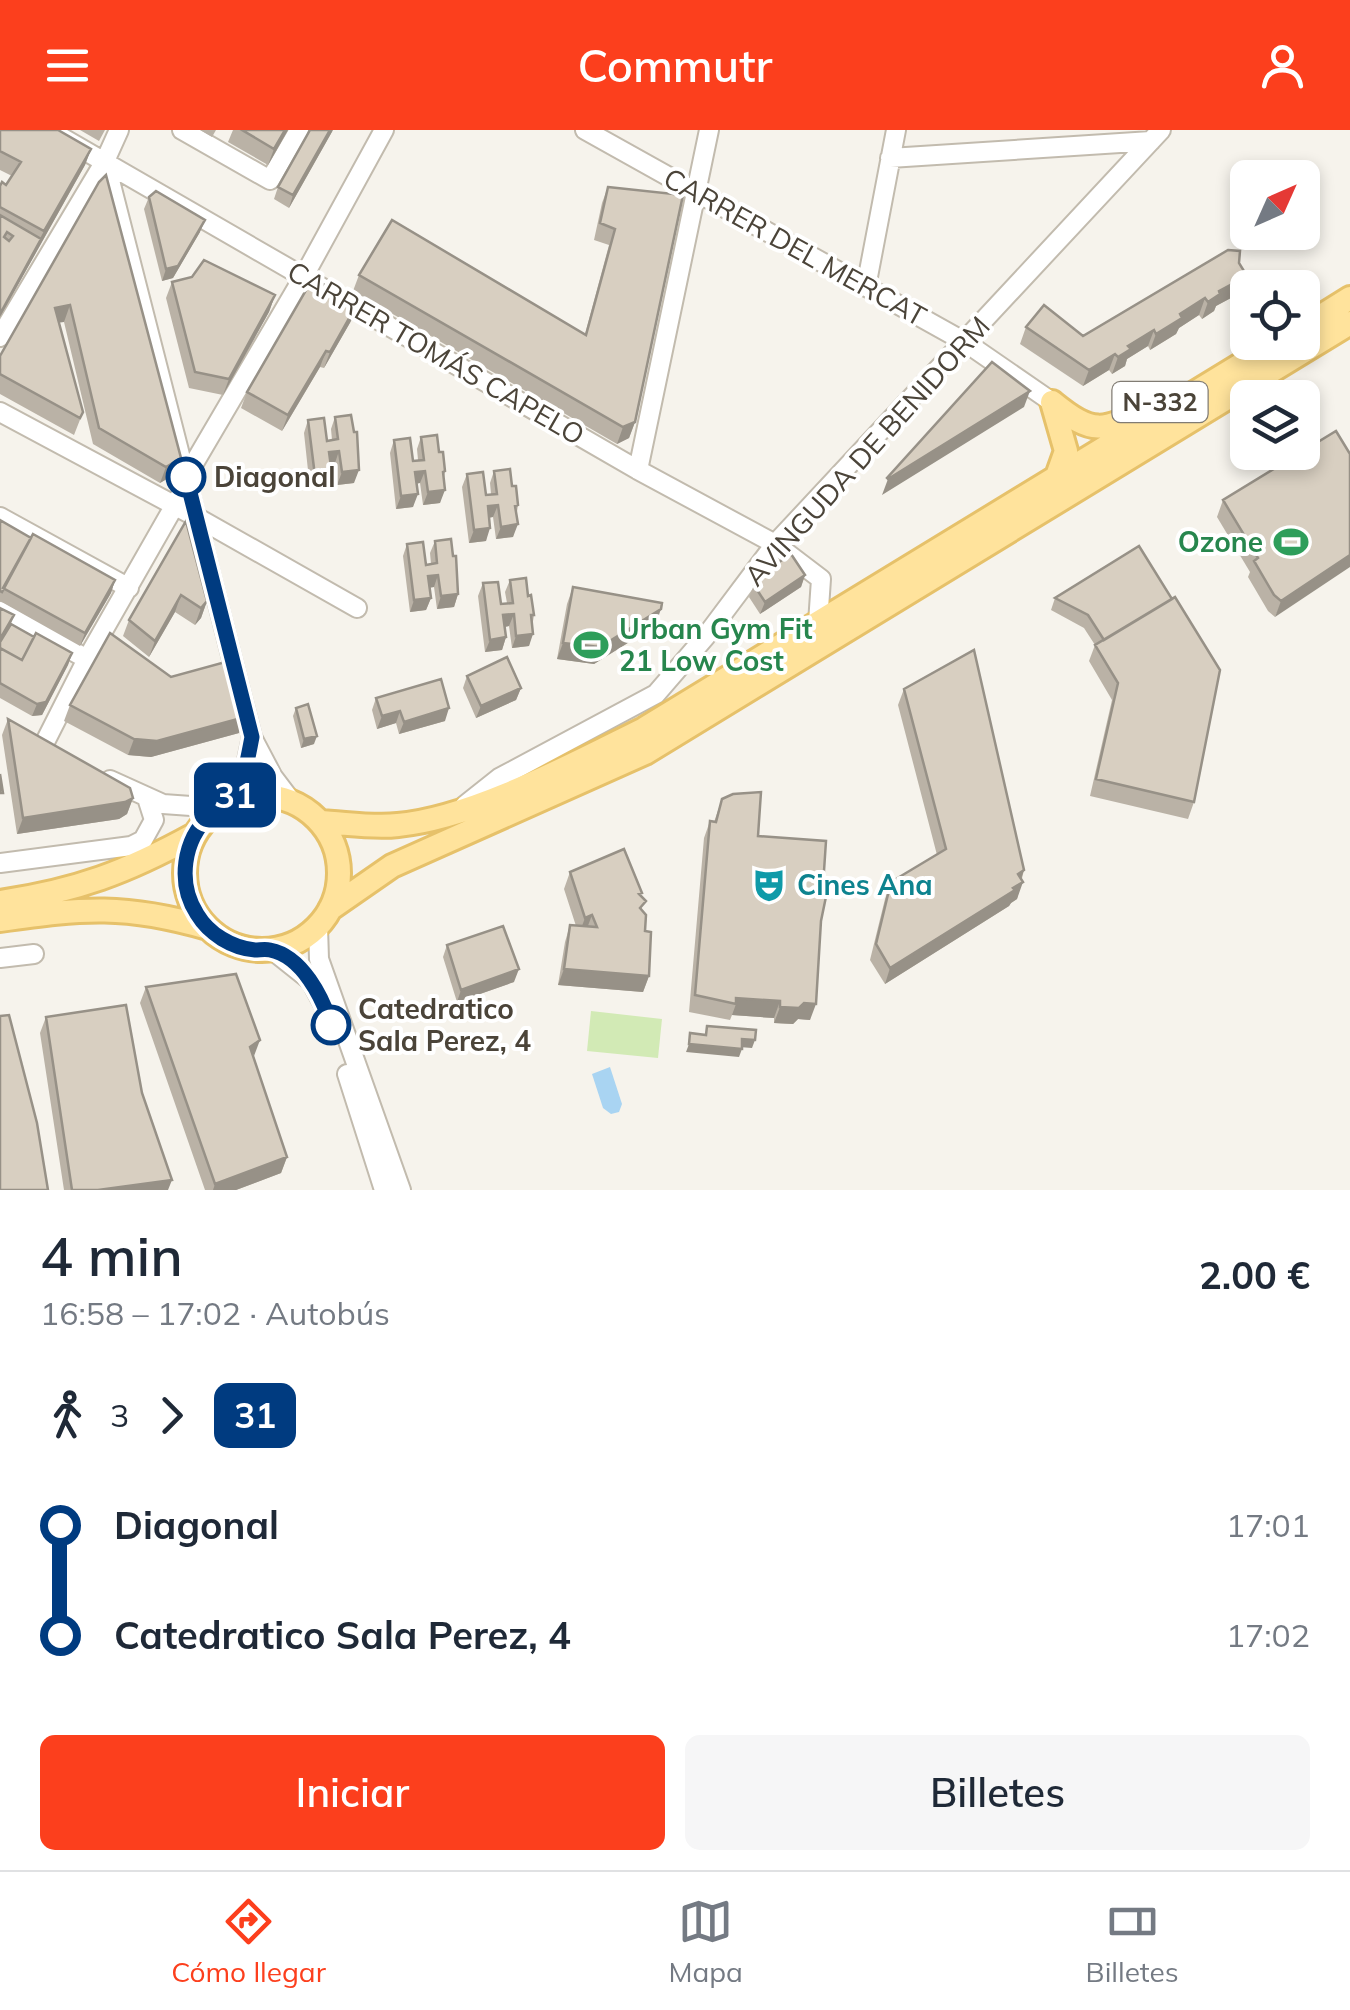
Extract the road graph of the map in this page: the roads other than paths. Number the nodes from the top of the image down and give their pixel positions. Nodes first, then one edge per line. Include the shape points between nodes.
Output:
1 (49, 130) edge
2 (119, 130) edge
3 (182, 130) edge
4 (225, 130) edge
5 (299, 130) edge
6 (384, 130) edge
7 (585, 130) edge
8 (709, 130) edge
9 (896, 130) edge
10 (1156, 135) edge
11 (214, 148) junction
12 (890, 158) junction
13 (105, 161) junction
14 (696, 192) junction
15 (304, 276) junction
16 (866, 287) junction
17 (1350, 298) edge
18 (1320, 317) edge
19 (1350, 323) edge
20 (0, 338) edge
21 (965, 342) junction
22 (1244, 360) edge
23 (1250, 360) edge
24 (1052, 402) junction
25 (0, 412) edge
26 (638, 470) junction
27 (1056, 479) junction
28 (188, 482) junction
29 (174, 505) junction
30 (0, 516) edge
31 (198, 518) junction
32 (775, 544) junction
33 (129, 588) junction
34 (356, 608) dead end
35 (0, 611) edge
36 (818, 623) junction
37 (87, 659) junction
38 (252, 737) junction
39 (44, 746) edge
40 (95, 772) edge
41 (147, 798) junction
42 (292, 802) junction
43 (226, 805) junction
44 (454, 812) junction
45 (320, 822) junction
46 (194, 836) junction
47 (0, 863) edge
48 (0, 902) edge
49 (324, 918) junction
50 (0, 920) edge
51 (208, 928) junction
52 (272, 950) junction
53 (34, 954) dead end
54 (0, 958) edge
55 (384, 1190) edge
56 (401, 1190) edge

1 - 13 street, CARRER TOMÁS CAPELO
2 - 13 street
3 - 11 street
4 - 11 street
5 - 11 street via 270,180
6 - 15 street
7 - 14 street, CARRER DEL MERCAT
8 - 14 street
9 - 12 street
10 - 12 street
10 - 21 street, AVINGUDA DE BENIDORM
12 - 16 street
13 - 15 street, CARRER TOMÁS CAPELO
13 - 20 street
13 - 28 street
14 - 16 street, CARRER DEL MERCAT
14 - 26 street
15 - 26 street, CARRER TOMÁS CAPELO
15 - 28 street
16 - 21 street, CARRER DEL MERCAT
17 - 18 main road
19 - 49 main road via 646,753 392,866
21 - 24 street, CARRER DEL MERCAT
21 - 32 street, AVINGUDA DE BENIDORM
22 - 24 main road, N-332 via 1098,429
23 - 27 main road
24 - 27 main road via 1066,450
25 - 29 street
26 - 32 street, CARRER TOMÁS CAPELO
27 - 36 main road
28 - 29 street
28 - 31 street
29 - 31 street
29 - 33 street
30 - 33 street
31 - 34 street
31 - 38 street
32 - 36 street, CARRER TOMÁS CAPELO via 821,578
32 - 44 street, AVINGUDA DE BENIDORM via 656,694 500,778
33 - 37 street
35 - 37 street
36 - 44 main road via 644,728
37 - 39 street
38 - 42 street
38 - 43 street via 244,775
40 - 41 street
41 - 43 street
41 - 47 street via 154,820 143,840 130,846
42 - 43 main road via 262,796
42 - 45 main road
43 - 46 main road
44 - 45 main road via 396,826
45 - 49 main road via 339,873
46 - 48 main road via 110,877
46 - 51 main road via 185,884
49 - 52 main road via 304,938
49 - 56 street via 319,959
50 - 51 main road via 113,908
51 - 52 main road via 238,946
52 - 55 street via 311,981 325,1006
53 - 54 street

